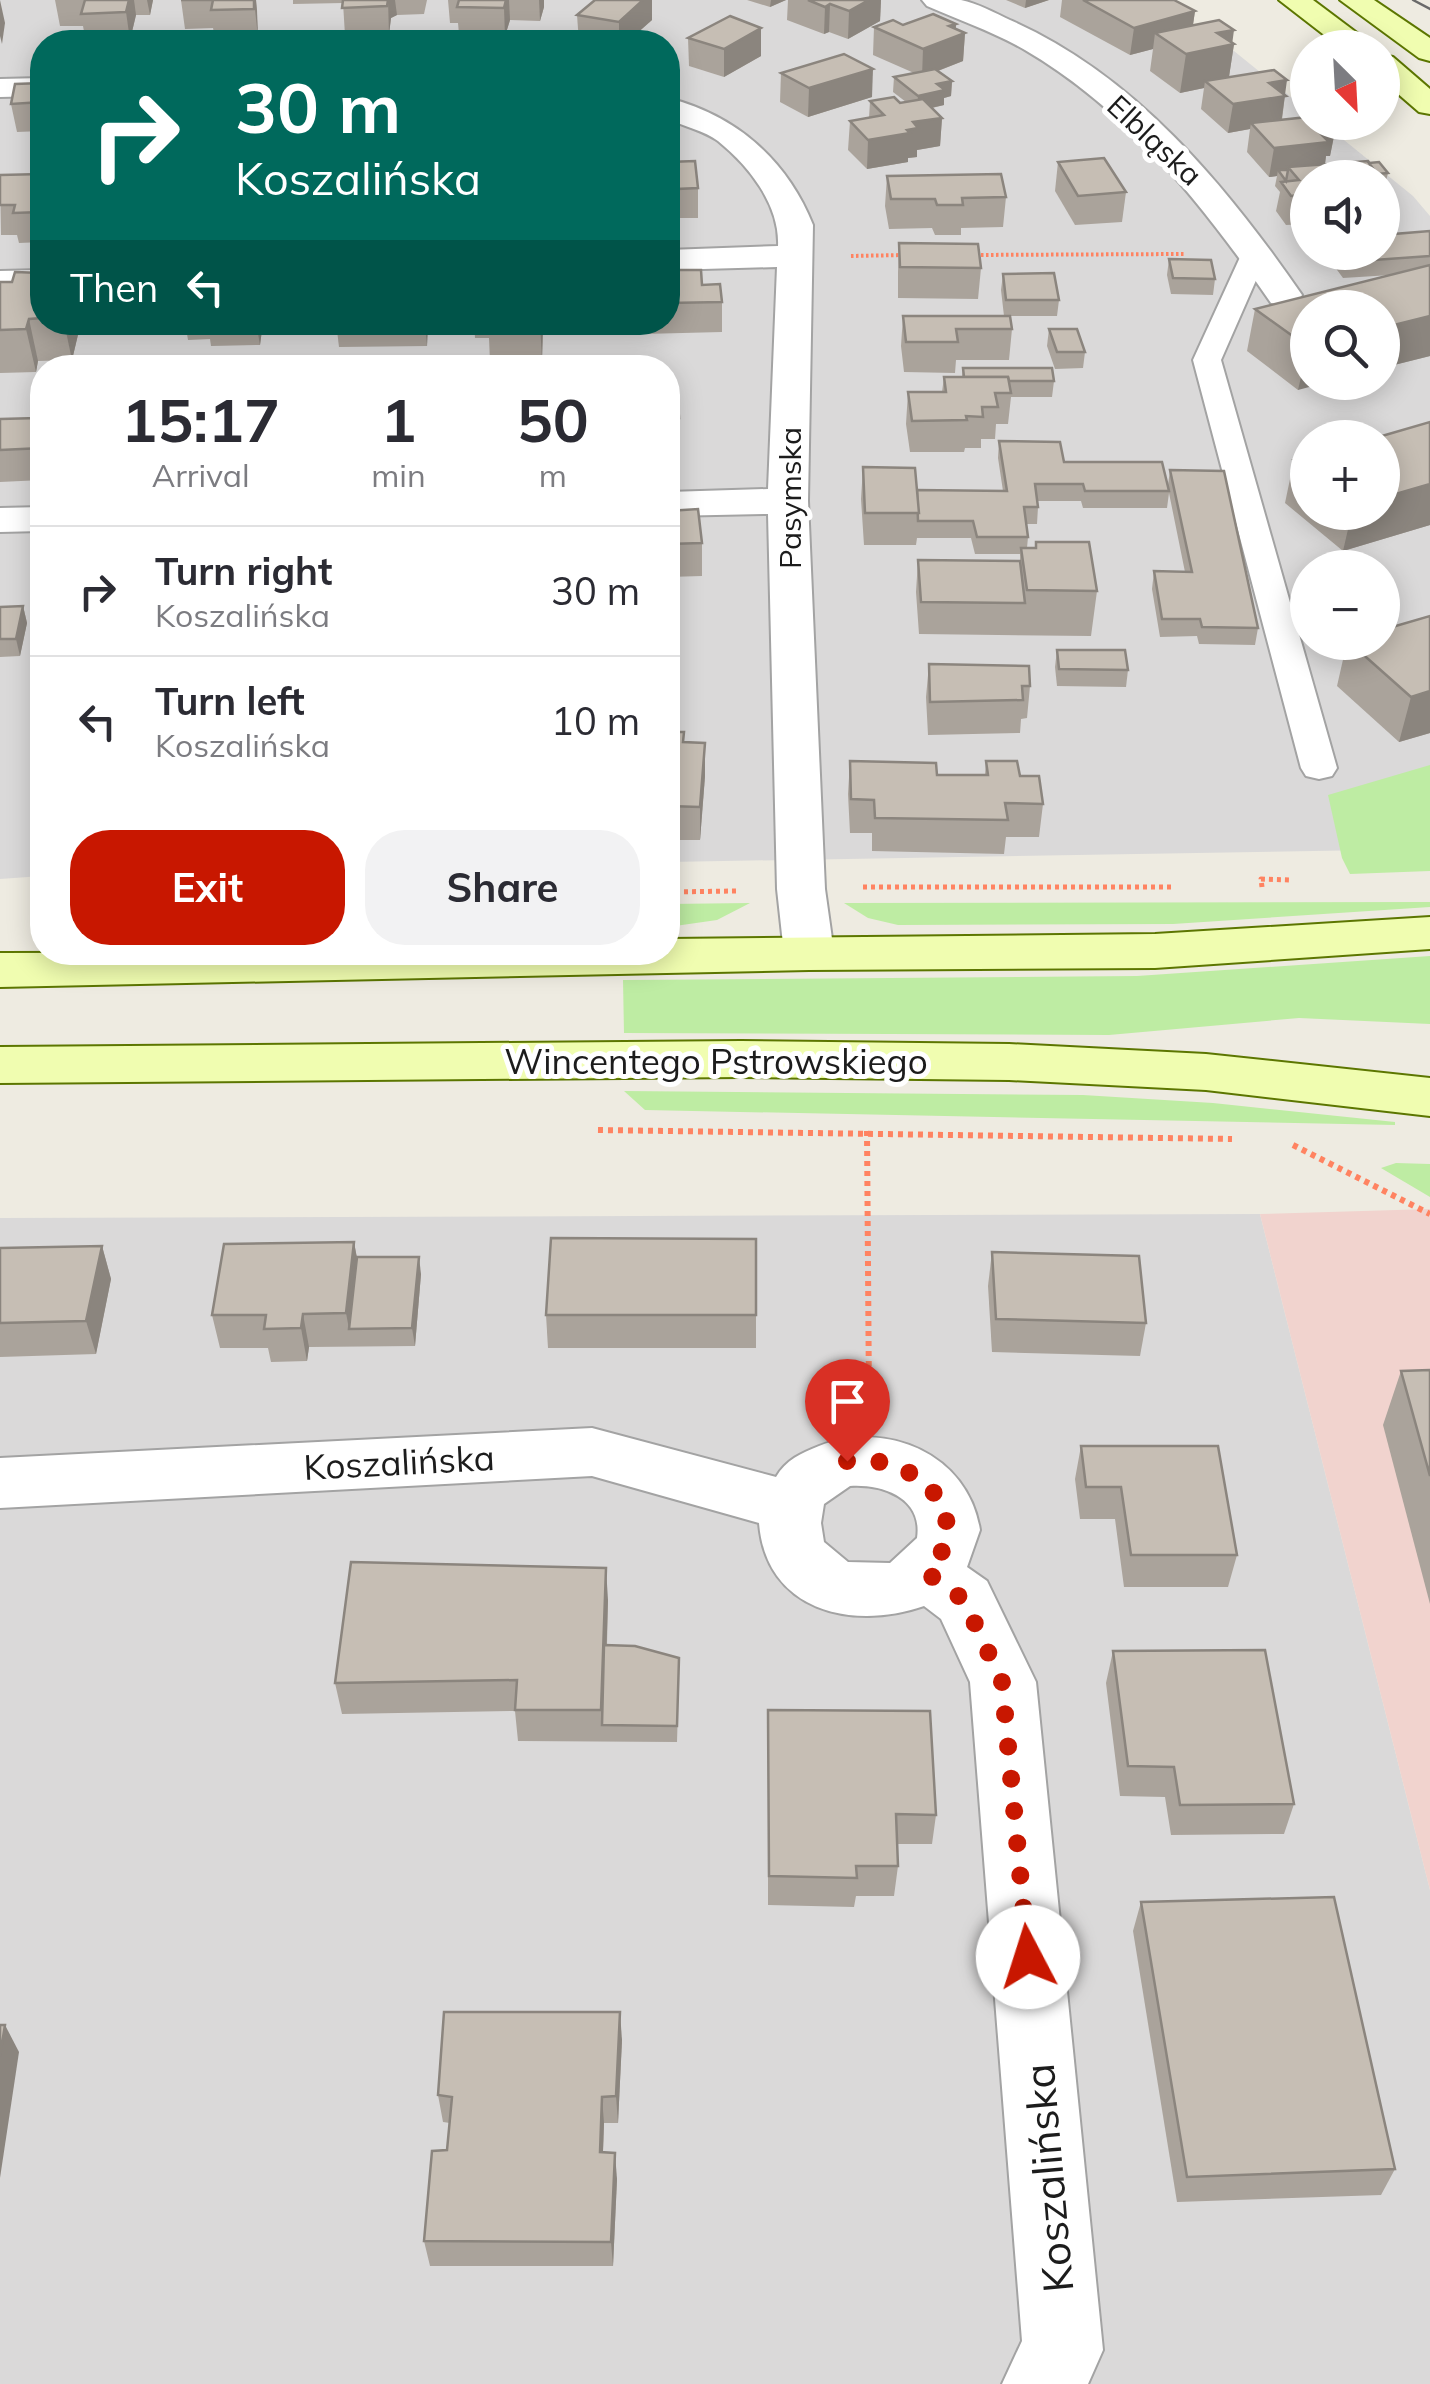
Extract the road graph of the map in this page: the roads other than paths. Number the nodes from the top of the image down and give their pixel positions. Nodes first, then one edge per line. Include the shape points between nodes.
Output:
1 (937, 0) edge
2 (1294, 0) edge
3 (1355, 0) edge
4 (1336, 30) edge
5 (1430, 52) edge
6 (1400, 79) edge
7 (30, 87) edge
8 (0, 88) edge
9 (1430, 105) edge
10 (680, 113) edge
11 (1255, 254) junction
12 (794, 256) junction
13 (680, 260) edge
14 (30, 281) edge
15 (0, 282) edge
16 (1284, 295) dead end
17 (788, 501) junction
18 (680, 504) edge
19 (30, 519) edge
20 (0, 520) edge
21 (1319, 768) dead end
22 (1430, 933) edge
23 (809, 953) junction
24 (680, 956) edge
25 (238, 965) edge
26 (0, 970) edge
27 (0, 1065) edge
28 (1430, 1097) edge
29 (0, 1483) edge
30 (790, 1506) junction
31 (927, 1573) junction
32 (1042, 2384) edge

1 - 11 street, Elbląska via 1035,44 1131,110 1200,179
2 - 4 main road
3 - 5 main road
6 - 9 main road
7 - 8 street
10 - 12 street, Pasymska via 728,133 784,194 796,224
11 - 16 street, Elbląska
11 - 21 lane via 1206,360
12 - 13 street
12 - 17 street, Pasymska
14 - 15 street
17 - 18 street
17 - 23 street, Pasymska via 801,890
19 - 20 street
22 - 23 main road via 1173,950
23 - 24 main road
25 - 26 main road
27 - 28 main road, Wincentego Pstrowskiego via 1009,1062 1206,1072
29 - 30 street, Koszalińska via 592,1452
30 - 31 street via 790,1540 811,1571 848,1590 891,1592
30 - 31 street via 811,1478 847,1461 888,1462 924,1480 946,1509 947,1544
31 - 32 street, Koszalińska via 964,1600 1002,1682 1063,2350

